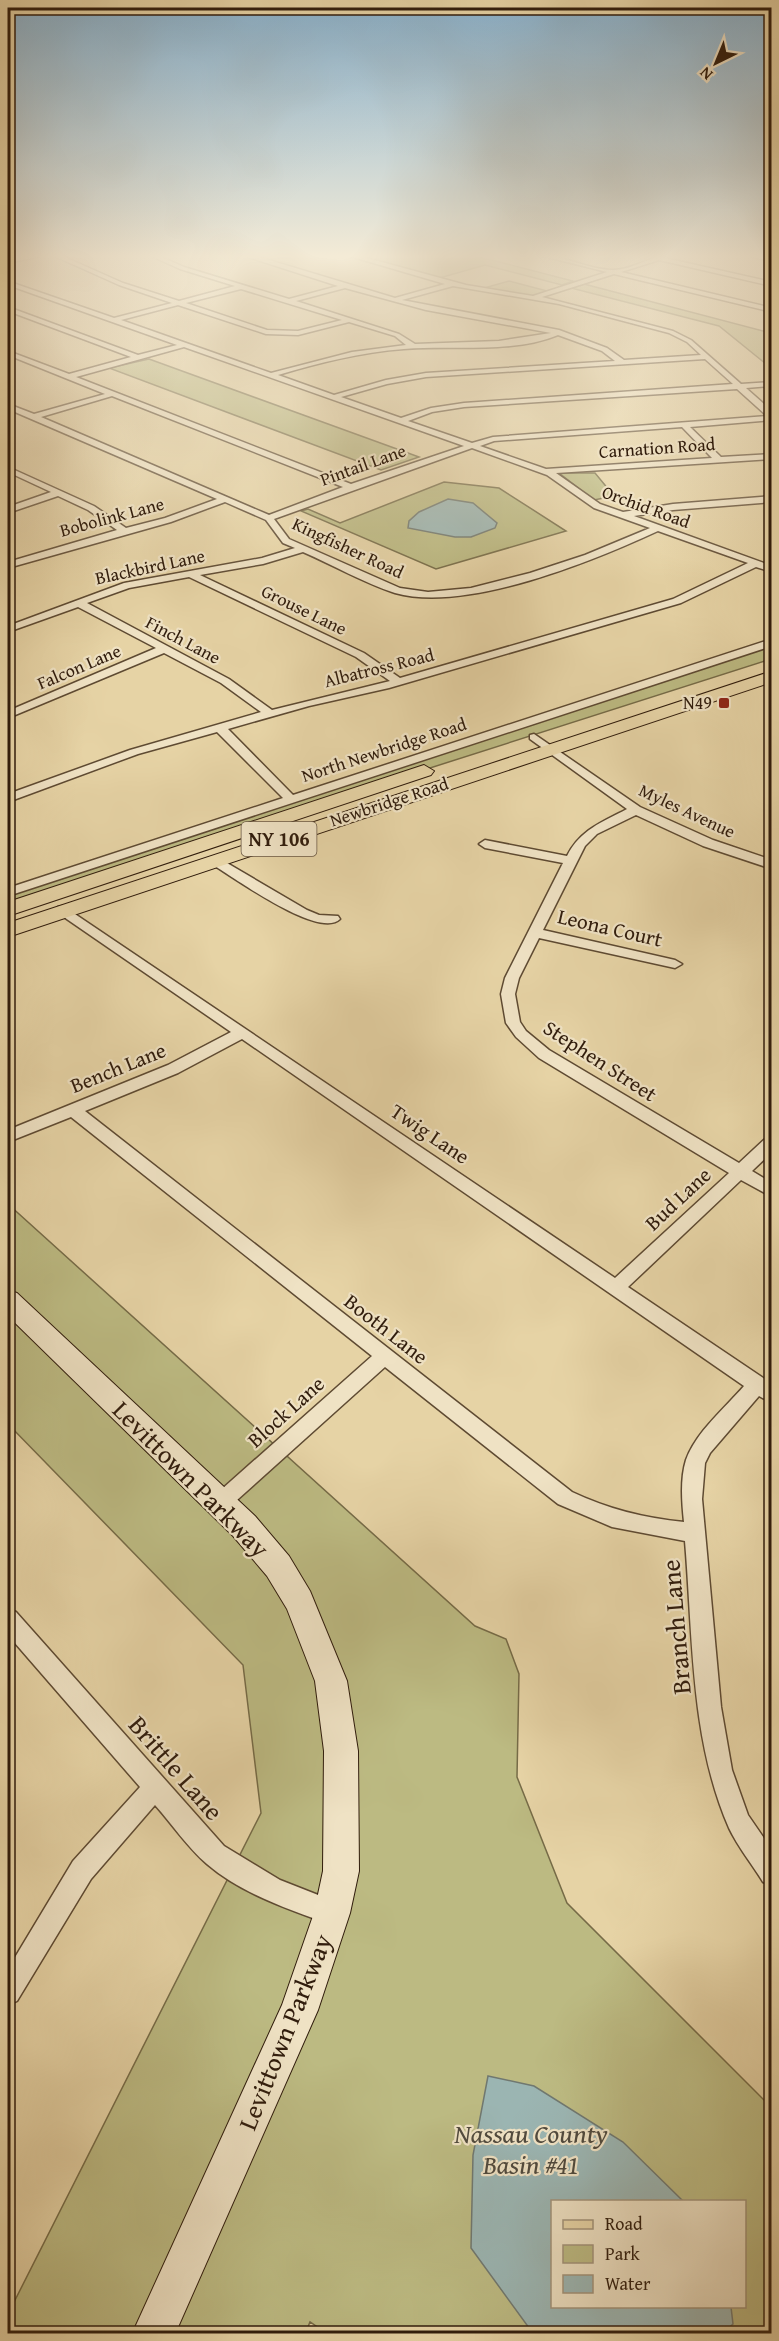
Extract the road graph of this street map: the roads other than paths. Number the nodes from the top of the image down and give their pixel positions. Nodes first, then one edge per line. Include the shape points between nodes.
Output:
1 (38, 364) edge
2 (115, 364) edge
3 (240, 364) edge
4 (312, 364) edge
5 (603, 364) edge
6 (715, 364) edge
7 (271, 375) junction
8 (69, 377) junction
9 (771, 384) edge
10 (740, 386) junction
11 (112, 394) junction
12 (334, 397) junction
13 (8, 406) edge
14 (34, 417) junction
15 (771, 417) edge
16 (400, 421) junction
17 (684, 425) junction
18 (470, 446) junction
19 (771, 456) edge
20 (719, 460) junction
21 (8, 469) edge
22 (544, 471) junction
23 (350, 487) junction
24 (58, 493) junction
25 (767, 499) edge
26 (225, 500) junction
27 (771, 507) edge
28 (8, 510) edge
29 (623, 515) junction
30 (269, 518) junction
31 (658, 528) junction
32 (125, 532) junction
33 (303, 549) junction
34 (756, 563) junction
35 (8, 565) edge
36 (771, 569) edge
37 (190, 574) junction
38 (77, 602) junction
39 (8, 629) edge
40 (771, 642) edge
41 (164, 649) junction
42 (771, 661) edge
43 (771, 676) edge
44 (399, 682) junction
45 (269, 713) junction
46 (8, 715) edge
47 (219, 727) junction
48 (542, 743) junction
49 (8, 798) edge
50 (291, 799) junction
51 (636, 810) junction
52 (485, 843) dead end
53 (215, 860) junction
54 (572, 861) junction
55 (771, 865) edge
56 (8, 892) edge
57 (8, 909) edge
58 (63, 910) junction
59 (333, 919) dead end
60 (8, 930) edge
61 (535, 933) junction
62 (675, 964) dead end
63 (242, 1033) junction
64 (73, 1110) junction
65 (8, 1136) edge
66 (771, 1142) edge
67 (740, 1172) junction
68 (771, 1191) edge
69 (616, 1288) junction
70 (8, 1300) edge
71 (385, 1356) junction
72 (764, 1390) edge
73 (219, 1503) junction
74 (694, 1533) junction
75 (8, 1619) edge
76 (155, 1787) junction
77 (771, 1873) edge
78 (332, 1914) junction
79 (8, 1992) edge
80 (153, 2334) edge

1 - 8 street
2 - 8 street
3 - 7 street, Orchid Road
4 - 7 street
5 - 12 street via 426,375
6 - 10 street
7 - 12 street, Orchid Road
8 - 11 street
9 - 10 street
10 - 15 street
10 - 16 street via 464,405 431,410
11 - 14 street
11 - 23 street
12 - 16 street, Orchid Road
13 - 14 street, Kingfisher Road
14 - 26 street, Kingfisher Road
15 - 17 street, Pintail Lane
16 - 18 street, Orchid Road
17 - 18 street, Pintail Lane via 514,436
17 - 20 street
18 - 22 street, Orchid Road
18 - 23 street, Pintail Lane
19 - 20 street, Carnation Road
20 - 22 street, Carnation Road
21 - 24 street
22 - 29 street, Orchid Road via 558,477 585,500
23 - 30 street, Pintail Lane
24 - 28 street
24 - 32 street via 97,512
25 - 27 street
25 - 29 street
26 - 30 street, Kingfisher Road
26 - 32 street, Bobolink Lane
29 - 31 street, Orchid Road
30 - 33 street, Kingfisher Road via 280,536
31 - 33 street, Kingfisher Road via 574,564 470,592 440,596 397,591
31 - 34 street, Orchid Road
32 - 35 street, Bobolink Lane
33 - 37 street, Blackbird Lane via 263,561
34 - 36 street, Orchid Road
34 - 44 street, Albatross Road via 677,601
37 - 38 street, Blackbird Lane via 127,585
37 - 44 street, Grouse Lane via 360,656
38 - 39 street, Blackbird Lane
38 - 41 street, Finch Lane
40 - 50 street, North Newbridge Road
41 - 45 street, Finch Lane via 243,692
41 - 46 street, Falcon Lane
42 - 48 main road, Newbridge Road / NY 106
43 - 48 main road, Newbridge Road / NY 106
44 - 45 street, Albatross Road
45 - 47 street, Albatross Road
47 - 49 street, Albatross Road via 134,752
47 - 50 street
48 - 51 street, Myles Avenue
48 - 53 main road, Newbridge Road / NY 106
48 - 57 main road, Newbridge Road / NY 106 via 303,810
50 - 56 street, North Newbridge Road
51 - 54 street, Stephen Street via 586,836
51 - 55 street, Myles Avenue via 708,843
52 - 54 street
53 - 58 main road, Newbridge Road / NY 106
53 - 59 street via 302,913 317,919
54 - 61 street, Stephen Street
58 - 60 main road, Newbridge Road / NY 106
58 - 63 street, Twig Lane
61 - 62 street, Leona Court
61 - 67 street, Stephen Street via 508,994 513,1023 521,1034 544,1054
63 - 64 street, Bench Lane via 173,1069
63 - 69 street, Twig Lane
64 - 65 street, Bench Lane
64 - 71 street, Booth Lane
66 - 67 street, Bud Lane
67 - 68 street, Stephen Street
67 - 69 street, Bud Lane
69 - 72 street, Twig Lane
70 - 73 street, Levittown Parkway
71 - 73 street, Block Lane
71 - 74 street, Booth Lane via 565,1498 621,1522
72 - 74 street, Branch Lane via 711,1436 695,1461
73 - 78 street, Levittown Parkway via 278,1566 299,1601 331,1681 341,1751 343,1816 341,1871
74 - 77 street, Branch Lane via 710,1707 720,1770 739,1822
75 - 76 street, Brittle Lane
76 - 78 street, Brittle Lane via 215,1855 242,1875 272,1892
76 - 79 street via 82,1870
78 - 80 street, Levittown Parkway via 299,2010

